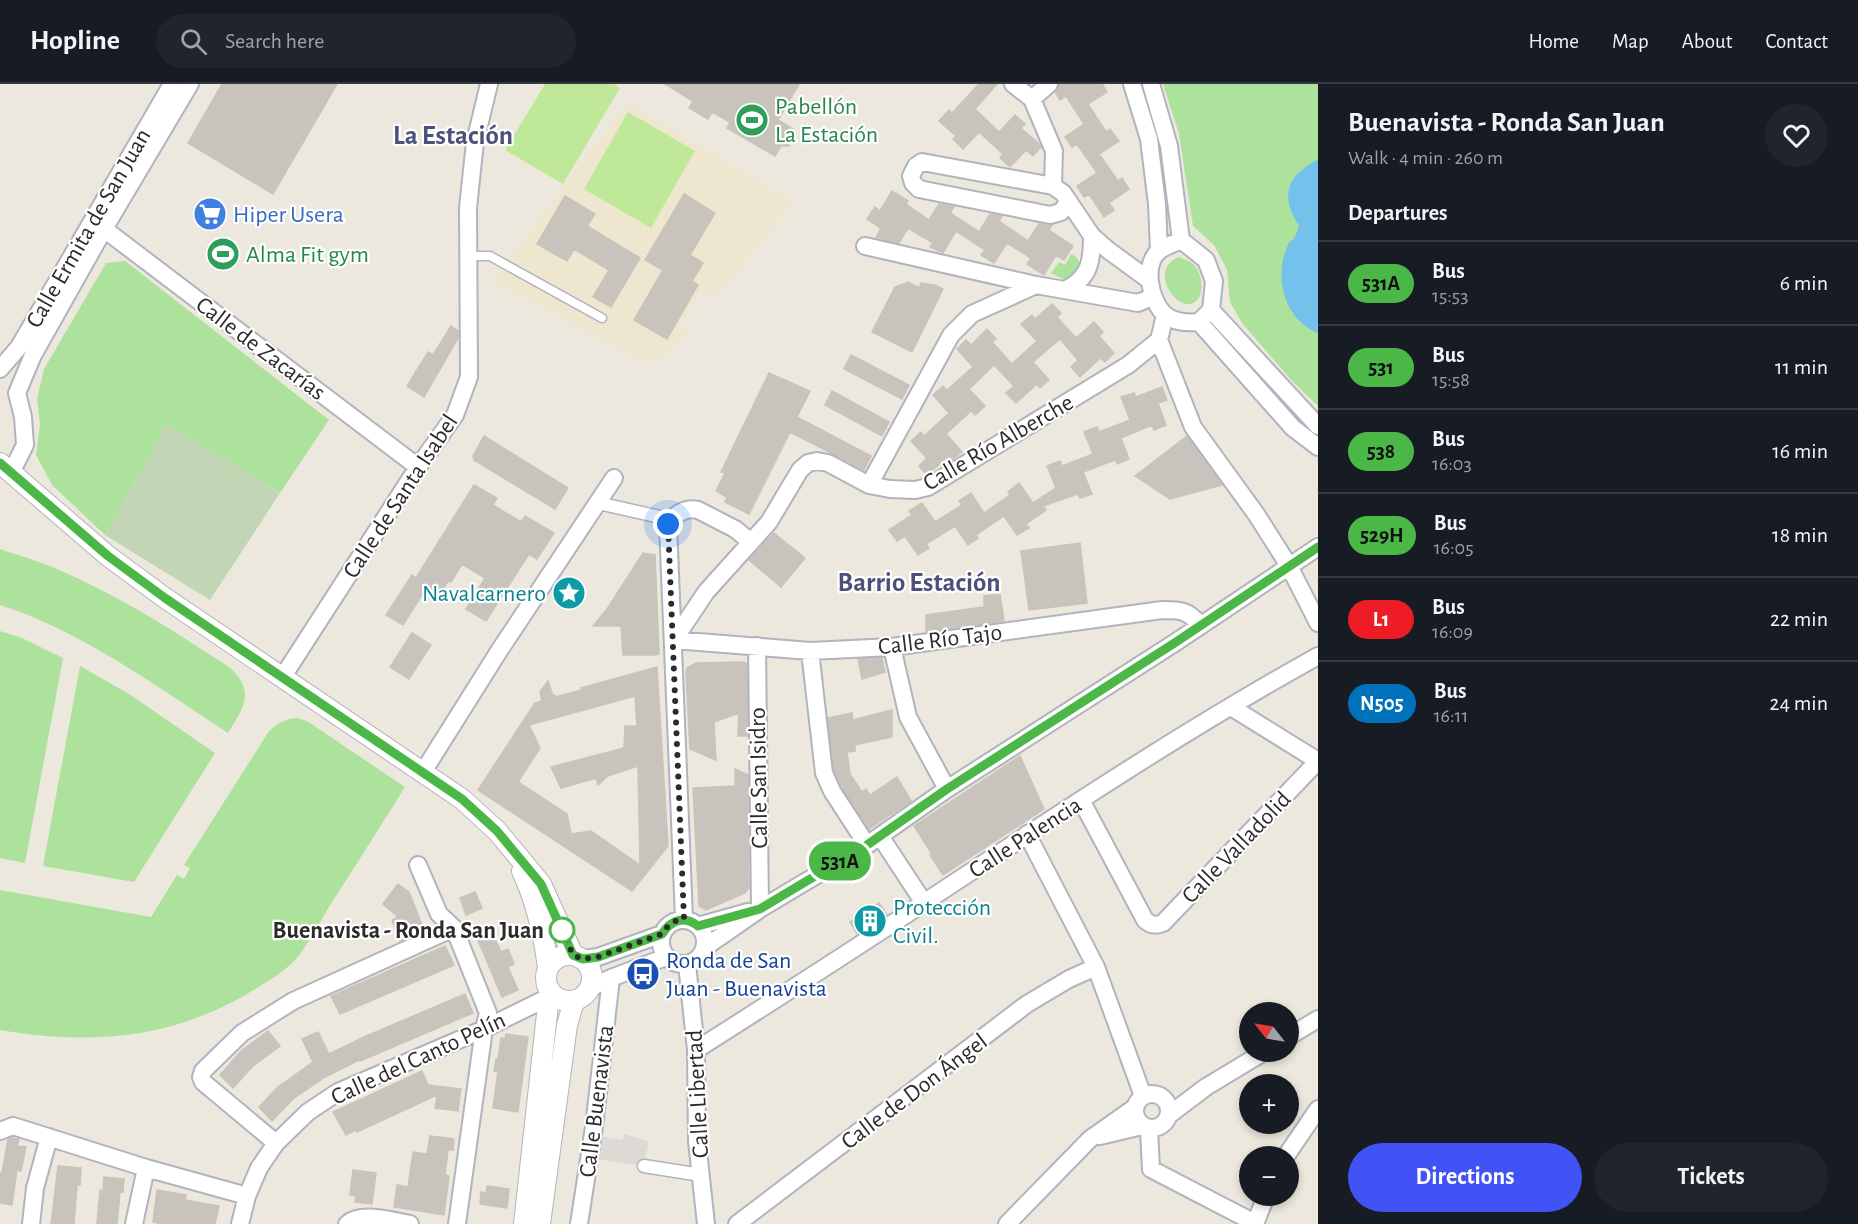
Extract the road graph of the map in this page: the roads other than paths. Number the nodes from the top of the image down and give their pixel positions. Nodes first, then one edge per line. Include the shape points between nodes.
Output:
1 (172, 84) edge
2 (190, 84) edge
3 (489, 84) edge
4 (1013, 84) edge
5 (1049, 84) edge
6 (1132, 84) edge
7 (1151, 84) edge
8 (1032, 99) junction
9 (1053, 186) junction
10 (1068, 202) junction
11 (104, 229) junction
12 (1092, 236) junction
13 (1181, 240) junction
14 (865, 246) dead end
15 (1159, 251) junction
16 (469, 256) junction
17 (1149, 280) junction
18 (1036, 285) junction
19 (1065, 290) junction
20 (1152, 297) junction
21 (1165, 315) junction
22 (1205, 316) junction
23 (602, 318) dead end
24 (1159, 340) junction
25 (0, 369) edge
26 (1318, 426) edge
27 (1318, 447) edge
28 (418, 467) junction
29 (6, 468) edge
30 (614, 478) dead end
31 (869, 485) junction
32 (598, 503) junction
33 (668, 524) junction
34 (751, 542) junction
35 (1318, 547) edge
36 (1289, 566) junction
37 (1318, 623) edge
38 (1200, 625) junction
39 (674, 640) junction
40 (756, 646) junction
41 (892, 647) junction
42 (810, 651) junction
43 (1318, 656) edge
44 (282, 678) junction
45 (1231, 707) junction
46 (1318, 761) edge
47 (429, 776) junction
48 (947, 789) junction
49 (1081, 801) junction
50 (1027, 834) junction
51 (873, 841) junction
52 (511, 847) junction
53 (418, 865) dead end
54 (924, 903) junction
55 (760, 909) junction
56 (691, 922) junction
57 (454, 928) junction
58 (662, 934) junction
59 (704, 948) junction
60 (578, 957) junction
61 (666, 957) junction
62 (687, 964) junction
63 (1096, 967) junction
64 (548, 968) junction
65 (611, 978) junction
66 (590, 988) junction
67 (553, 995) junction
68 (574, 1001) junction
69 (1318, 1019) edge
70 (484, 1029) junction
71 (1299, 1030) edge
72 (696, 1050) junction
73 (1247, 1062) edge
74 (1206, 1087) junction
75 (1161, 1095) junction
76 (1139, 1102) junction
77 (1318, 1109) edge
78 (1169, 1114) junction
79 (1146, 1127) junction
80 (0, 1131) edge
81 (49, 1137) junction
82 (1090, 1139) junction
83 (276, 1143) junction
84 (1293, 1146) edge
85 (644, 1166) dead end
86 (146, 1168) junction
87 (701, 1175) junction
88 (247, 1196) junction
89 (1262, 1206) edge
90 (1255, 1223) edge
91 (32, 1224) edge
92 (134, 1224) edge
93 (240, 1224) edge
94 (347, 1224) edge
95 (410, 1224) edge
96 (458, 1224) edge
97 (524, 1224) edge
98 (540, 1224) edge
99 (579, 1224) edge
100 (706, 1224) edge
101 (737, 1224) edge
102 (1007, 1224) edge

1 - 25 street, Calle Ermita de San Juan via 19,347
2 - 11 street, Calle Ermita de San Juan
3 - 16 street, Calle de Santa Isabel via 476,142 468,208
4 - 8 street
5 - 8 street
6 - 15 street via 1149,139
7 - 13 street via 1169,146
8 - 9 street via 1054,151
9 - 10 street
9 - 10 street via 922,162 911,176 919,189 1050,215 1061,212
10 - 12 street
11 - 28 street, Calle de Zacarías
11 - 29 street, Calle Ermita de San Juan via 33,355 17,393 25,445
12 - 17 street
12 - 19 street via 1092,260 1076,285
13 - 15 street
13 - 22 street via 1206,260 1214,280
14 - 18 street
15 - 17 street
16 - 23 lane via 490,256
16 - 28 street, Calle de Santa Isabel via 469,377 455,415
17 - 20 street
18 - 19 street
18 - 31 street via 972,314 951,335
19 - 20 street via 1138,303
20 - 21 street
21 - 22 street via 1189,323
21 - 24 street
22 - 26 street
22 - 27 street via 1293,428
24 - 31 street, Calle Río Alberche via 1128,365 933,484 915,490
24 - 36 street via 1193,427
28 - 44 street, Calle de Santa Isabel
29 - 44 street via 108,556
30 - 32 street
31 - 34 street, Calle Río Alberche via 828,463 808,463
32 - 33 street via 660,517
32 - 47 street via 499,651
33 - 34 street via 680,512 692,508 735,529
33 - 39 street
34 - 39 street, Calle Río Alberche via 706,592
35 - 36 street
36 - 37 street
36 - 38 street
38 - 41 street, Calle Río Tajo via 1192,615 1180,610 1162,610
38 - 48 street
39 - 40 street, Calle Río Tajo
39 - 56 street
40 - 42 street, Calle Río Tajo
40 - 55 street, Calle San Isidro
41 - 42 street, Calle Río Tajo
41 - 48 street via 908,717
42 - 51 street via 824,773 832,791
43 - 45 street, Calle Palencia
44 - 47 street
45 - 46 street
45 - 49 street, Calle Palencia
46 - 49 street, Calle Valladolid via 1157,925 1145,920
47 - 52 street via 462,799
48 - 51 street
49 - 50 street, Calle Palencia
50 - 54 street, Calle Palencia
50 - 63 street
51 - 54 street
51 - 55 street
52 - 60 street via 541,884
52 - 64 street via 529,887
53 - 57 street via 439,914
54 - 72 street, Calle Palencia
55 - 56 street
55 - 59 street
56 - 58 street via 677,920 667,925
56 - 59 street via 704,933
57 - 70 street via 488,1012
57 - 83 street via 293,1000 242,1033 203,1071 203,1082
58 - 60 street via 598,957
58 - 61 street via 660,943
59 - 62 street via 700,956
60 - 64 street via 558,957
60 - 66 street via 592,972
61 - 62 street
61 - 65 street
62 - 72 street, Calle Libertad
63 - 76 street
63 - 101 street, Calle de Don Ángel via 1027,1004
64 - 67 street via 546,982
65 - 66 street
65 - 99 street, Calle Buenavista
66 - 68 street
67 - 68 street via 563,1001
67 - 70 street, Calle del Canto Pelín
67 - 97 street via 548,1005
68 - 98 street, Calle Buenavista via 567,1025
69 - 71 street
70 - 83 street, Calle del Canto Pelín via 338,1092 308,1112
70 - 96 street
72 - 87 street, Calle Libertad
73 - 74 street
74 - 75 street
74 - 78 street
75 - 76 street via 1151,1093
75 - 78 street via 1168,1103
76 - 79 street via 1135,1117
76 - 82 street
77 - 84 street
78 - 79 street via 1158,1128
79 - 82 street
79 - 90 street via 1151,1169
80 - 81 street via 13,1126
81 - 86 street
81 - 91 street
82 - 102 street
83 - 88 street, Calle del Canto Pelín
85 - 87 street
86 - 88 street
86 - 92 street
87 - 100 street, Calle Libertad
88 - 93 street, Calle del Canto Pelín
89 - 90 street
94 - 95 street via 366,1218

